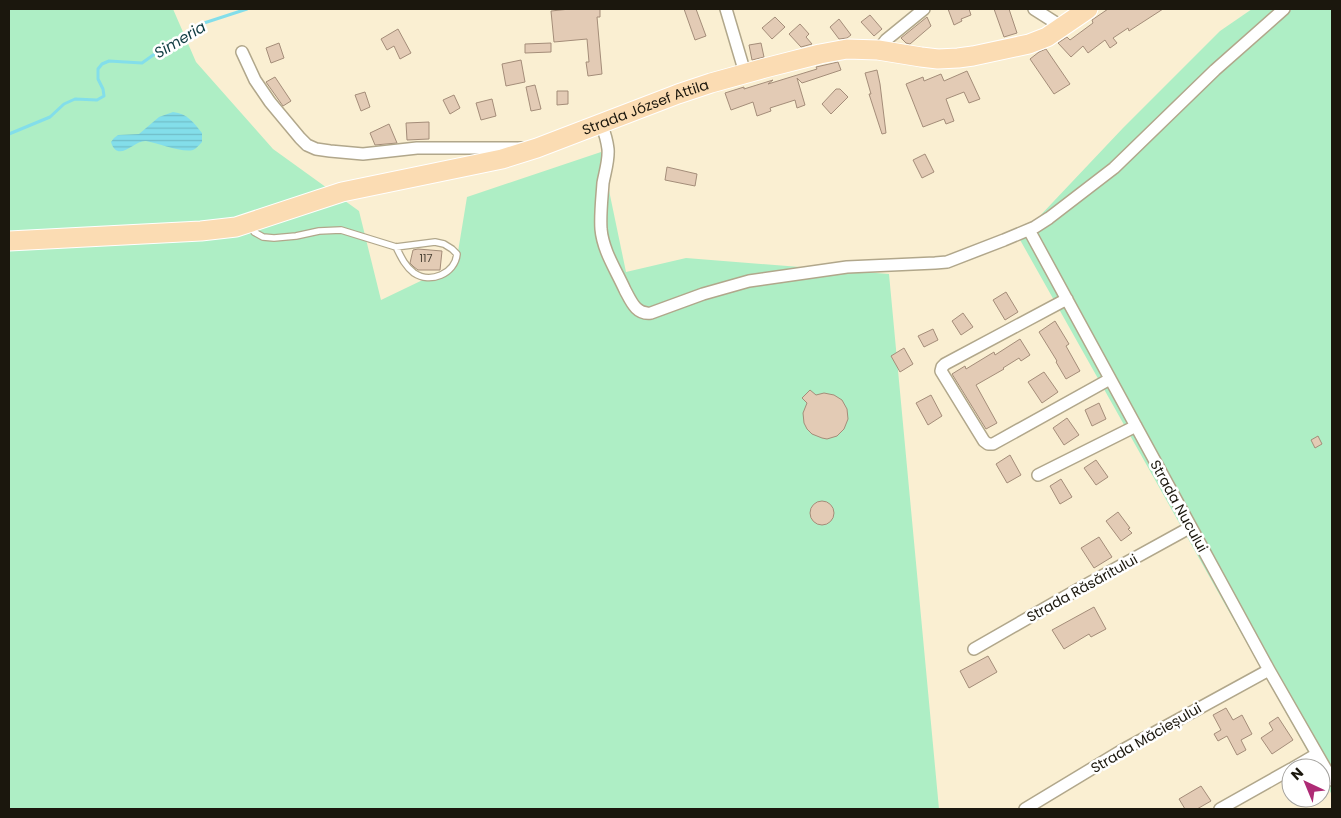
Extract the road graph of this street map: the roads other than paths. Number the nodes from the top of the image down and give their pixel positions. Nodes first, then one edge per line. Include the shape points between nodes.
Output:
1 (726, 9) edge
2 (924, 9) edge
3 (1034, 9) edge
4 (1088, 9) edge
5 (1284, 9) edge
6 (1061, 28) junction
7 (878, 50) junction
8 (242, 52) dead end
9 (745, 73) junction
10 (602, 123) junction
11 (536, 148) junction
12 (249, 223) junction
13 (1029, 230) junction
14 (9, 241) edge
15 (396, 247) junction
16 (1067, 299) junction
17 (1110, 379) junction
18 (1136, 426) junction
19 (1038, 475) dead end
20 (1191, 527) junction
21 (974, 649) dead end
22 (1269, 670) junction
23 (1317, 754) junction
24 (1310, 758) edge
25 (1281, 775) edge
26 (1332, 780) edge
27 (1025, 809) edge
28 (1220, 809) edge

1 - 9 street
2 - 7 street
3 - 6 street
4 - 6 main road, Strada József Attila
5 - 13 street via 1215,70 1114,168
6 - 7 main road, Strada József Attila via 1029,44 958,58 921,57
7 - 9 main road, Strada József Attila via 836,50
8 - 11 street, Strada József Attila via 270,102 300,138 316,149 363,154 417,148
9 - 10 main road, Strada József Attila
10 - 11 main road, Strada József Attila
10 - 13 street via 608,150 601,214 603,240 630,300 644,314 749,282 847,267 947,262
11 - 12 main road via 481,164 342,192
12 - 14 main road via 201,231
12 - 15 lane via 254,232 263,237 341,230
13 - 16 street, Strada Nucului
15 - 15 lane via 435,242 444,244 457,254 456,261 441,276 427,278 415,274 404,263
16 - 17 street, Strada Nucului
16 - 17 street via 946,364 941,371 988,444 994,444
17 - 18 street, Strada Nucului
18 - 19 street
18 - 20 street, Strada Nucului
20 - 21 street, Strada Răsăritului
20 - 22 street, Strada Nucului
22 - 23 street, Strada Nucului
22 - 27 street, Strada Măcieșului via 1121,751
23 - 24 street
23 - 26 street, Strada Nucului
25 - 28 street

